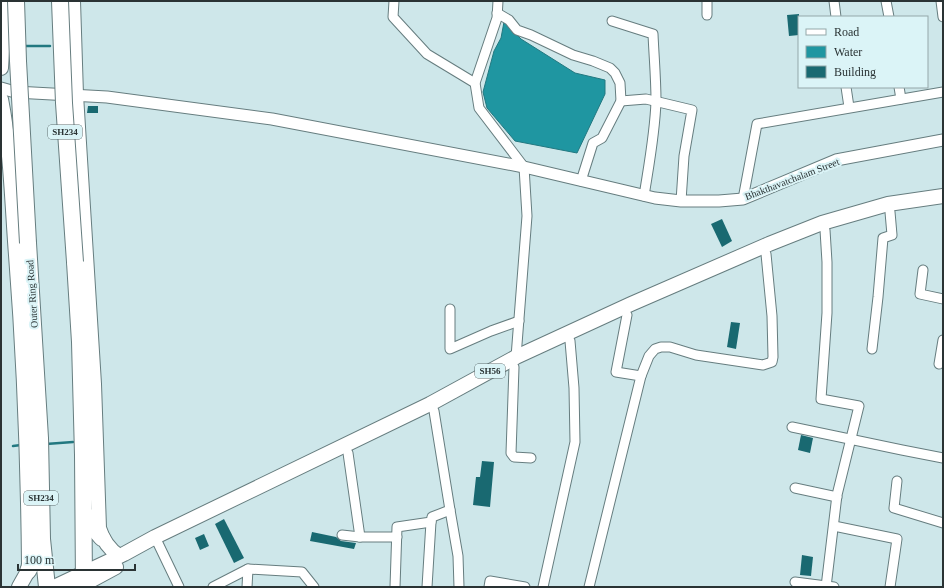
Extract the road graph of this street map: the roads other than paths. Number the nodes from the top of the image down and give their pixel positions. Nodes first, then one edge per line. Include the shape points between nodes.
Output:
1 (2, 1) edge
2 (16, 1) edge
3 (60, 1) edge
4 (73, 1) edge
5 (394, 1) edge
6 (498, 1) edge
7 (707, 1) edge
8 (834, 1) edge
9 (886, 1) edge
10 (941, 1) edge
11 (498, 13) junction
12 (707, 15) dead end
13 (836, 16) edge
14 (889, 16) edge
15 (943, 17) edge
16 (612, 21) dead end
17 (1, 68) edge
18 (475, 83) junction
19 (1, 88) edge
20 (846, 88) edge
21 (899, 88) edge
22 (943, 92) edge
23 (76, 95) junction
24 (1, 99) edge
25 (901, 99) junction
26 (622, 100) junction
27 (656, 101) junction
28 (849, 107) junction
29 (943, 140) edge
30 (524, 167) junction
31 (581, 181) junction
32 (644, 196) junction
33 (943, 196) edge
34 (743, 198) junction
35 (680, 201) junction
36 (943, 204) edge
37 (890, 212) junction
38 (825, 230) junction
39 (766, 254) junction
40 (923, 270) dead end
41 (943, 298) edge
42 (450, 309) dead end
43 (627, 315) junction
44 (519, 321) junction
45 (568, 337) junction
46 (943, 340) edge
47 (872, 349) dead end
48 (515, 362) junction
49 (939, 364) dead end
50 (641, 376) junction
51 (434, 411) junction
52 (792, 427) dead end
53 (89, 436) junction
54 (34, 438) junction
55 (851, 440) junction
56 (348, 453) junction
57 (90, 455) junction
58 (34, 457) junction
59 (531, 458) dead end
60 (943, 458) edge
61 (898, 481) dead end
62 (795, 488) dead end
63 (837, 497) junction
64 (450, 510) junction
65 (85, 514) junction
66 (432, 522) junction
67 (943, 523) edge
68 (834, 526) junction
69 (342, 535) dead end
70 (360, 537) junction
71 (102, 538) junction
72 (397, 538) junction
73 (42, 539) junction
74 (157, 540) junction
75 (119, 556) junction
76 (248, 569) junction
77 (28, 571) junction
78 (82, 582) edge
79 (795, 582) dead end
80 (19, 587) edge
81 (47, 587) edge
82 (54, 587) edge
83 (179, 587) edge
84 (213, 587) edge
85 (247, 587) edge
86 (314, 587) edge
87 (395, 587) edge
88 (427, 587) edge
89 (459, 587) edge
90 (489, 587) edge
91 (525, 587) edge
92 (542, 587) edge
93 (589, 587) edge
94 (829, 587) edge
95 (890, 587) edge

1 - 17 main road
2 - 54 highway, Outer Ring Road / SH234, bridge via 28,242
3 - 53 highway, SH234, bridge via 74,262
4 - 23 main road
5 - 18 street via 393,17 427,54
6 - 11 street
7 - 12 street
8 - 13 street
9 - 14 street
10 - 15 street
11 - 18 street
11 - 26 street via 509,20 517,30 613,70 619,79
16 - 27 street via 653,34
18 - 30 street via 479,108
19 - 23 street, Bhakthavatchalam Street via 15,92
20 - 28 street
21 - 25 street
22 - 25 street
23 - 30 street, Bhakthavatchalam Street via 272,119
23 - 53 main road via 92,332
24 - 54 main road via 8,149 26,424
25 - 28 street
26 - 27 street
26 - 31 street via 602,138 593,143
27 - 32 street via 651,158
27 - 35 street via 692,110
28 - 34 street via 757,124
29 - 34 street, Bhakthavatchalam Street via 836,160
30 - 31 street, Bhakthavatchalam Street
30 - 44 street via 527,216
31 - 32 street, Bhakthavatchalam Street
32 - 35 street, Bhakthavatchalam Street
33 - 45 main road, SH56 via 888,204 822,223 769,244
34 - 35 street, Bhakthavatchalam Street
36 - 37 main road, SH56
37 - 38 main road, SH56
37 - 47 street via 892,236 883,238
38 - 39 main road, SH56
38 - 55 street via 828,313 822,399 859,406
39 - 43 main road, SH56
39 - 50 street via 772,316 772,362 763,365 661,347 649,356
40 - 41 street via 920,294
42 - 44 street via 450,349
43 - 45 main road, SH56
43 - 50 street via 616,372
44 - 48 street
45 - 48 main road, SH56
45 - 92 street via 574,388 575,442
46 - 49 street
48 - 51 main road, SH56
48 - 59 street via 511,453 514,457
48 - 74 main road, SH56
50 - 93 street
51 - 56 main road, SH56
51 - 64 street
52 - 55 street
53 - 57 highway, SH234
54 - 58 highway, Outer Ring Road / SH234
55 - 60 street
55 - 63 street
56 - 70 street
56 - 74 main road, SH56
57 - 65 highway, SH234
57 - 71 main road
58 - 73 highway, Outer Ring Road / SH234
58 - 77 main road
61 - 67 street via 894,508
62 - 63 street
63 - 68 street
64 - 66 street via 432,517
64 - 89 street via 458,556
65 - 71 highway
65 - 78 highway, SH234
66 - 72 street via 397,527
66 - 88 street
68 - 94 street
68 - 95 street via 897,539
69 - 70 street
70 - 72 street
71 - 75 main road
72 - 87 street
73 - 77 highway
73 - 81 highway, Outer Ring Road / SH234
74 - 75 main road, SH56
74 - 78 main road, SH56
74 - 83 street
75 - 78 main road, SH56
76 - 84 street
76 - 85 street
76 - 86 street via 302,572
77 - 80 main road
78 - 82 main road, SH56
79 - 94 street
90 - 91 street via 490,581

